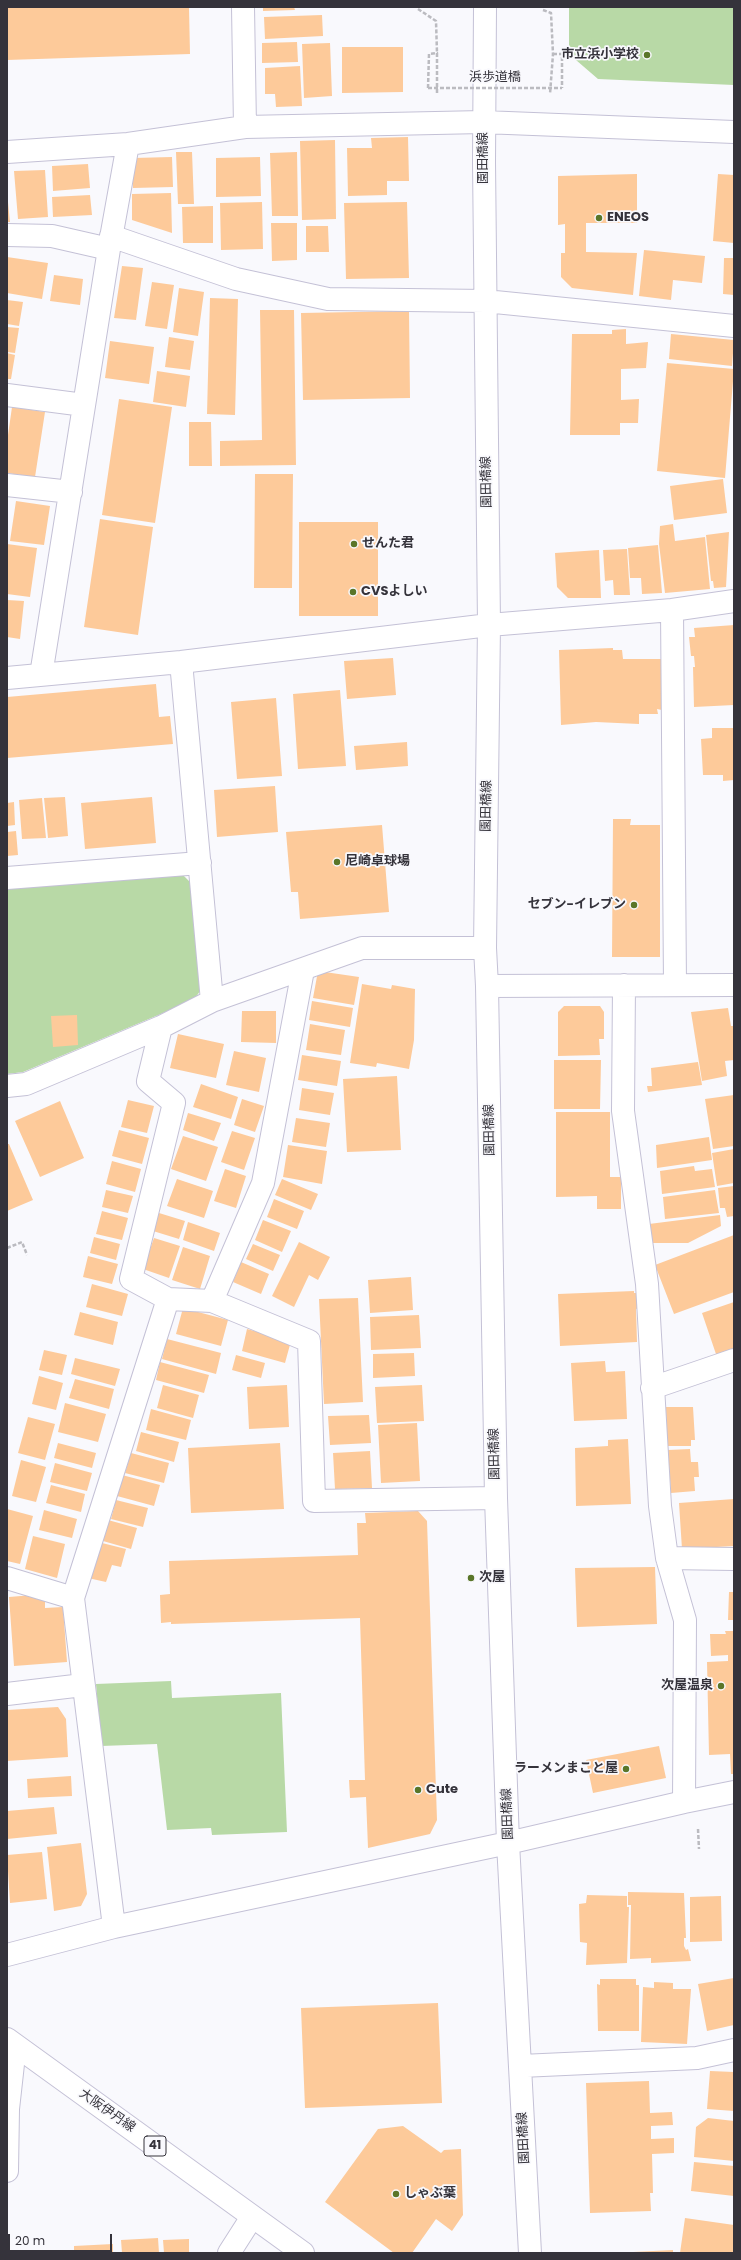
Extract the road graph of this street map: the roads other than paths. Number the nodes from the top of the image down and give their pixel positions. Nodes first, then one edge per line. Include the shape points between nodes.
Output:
1 (243, 7) edge
2 (486, 7) edge
3 (483, 122) junction
4 (245, 127) junction
5 (734, 132) edge
6 (128, 144) junction
7 (7, 152) edge
8 (7, 235) edge
9 (110, 242) junction
10 (485, 301) junction
11 (734, 326) edge
12 (7, 395) edge
13 (84, 405) junction
14 (7, 485) edge
15 (71, 492) junction
16 (734, 601) edge
17 (672, 610) junction
18 (489, 625) junction
19 (181, 662) junction
20 (42, 675) junction
21 (7, 678) edge
22 (200, 863) junction
23 (7, 878) edge
24 (485, 948) junction
25 (303, 970) junction
26 (624, 985) junction
27 (675, 985) junction
28 (734, 985) edge
29 (488, 986) junction
30 (212, 1001) junction
31 (160, 1027) junction
32 (7, 1086) edge
33 (168, 1299) junction
34 (212, 1301) junction
35 (734, 1360) edge
36 (652, 1388) junction
37 (496, 1498) junction
38 (667, 1558) junction
39 (734, 1559) edge
40 (7, 1578) edge
41 (73, 1598) junction
42 (83, 1685) junction
43 (7, 1694) edge
44 (734, 1792) edge
45 (684, 1802) junction
46 (508, 1843) junction
47 (114, 1927) junction
48 (7, 1955) edge
49 (11, 2043) edge
50 (734, 2050) edge
51 (521, 2066) junction
52 (7, 2171) edge
53 (252, 2217) junction
54 (229, 2253) edge
55 (303, 2253) edge
56 (530, 2253) edge

1 - 4 street
2 - 3 street, 園田橋線
3 - 4 street
3 - 5 street
3 - 10 street, 園田橋線
4 - 6 street
6 - 7 street
6 - 9 street
8 - 9 street via 52,236
9 - 10 street via 236,279 328,299
9 - 13 street
10 - 11 street
10 - 18 street, 園田橋線
12 - 13 street
13 - 15 street
14 - 15 street
15 - 20 street
16 - 17 street
17 - 18 street
17 - 27 street
18 - 19 street
18 - 24 street, 園田橋線
19 - 20 street
19 - 22 street
20 - 21 street
22 - 23 street
22 - 30 street
24 - 25 street via 362,948
24 - 29 street, 園田橋線
25 - 30 street
25 - 34 street via 263,1182
26 - 27 street
26 - 29 street
26 - 36 street via 623,1111 647,1284
27 - 28 street
29 - 37 street, 園田橋線
30 - 31 street
31 - 32 street via 26,1084
31 - 33 street via 148,1081 174,1103 131,1279
33 - 34 street
33 - 41 street
34 - 37 street via 309,1342 314,1501
35 - 36 street
36 - 38 street via 660,1506
37 - 46 street, 園田橋線
38 - 39 street
38 - 45 street via 685,1620
40 - 41 street
41 - 42 street
42 - 43 street
42 - 47 street
44 - 45 street
45 - 46 street
46 - 47 street
46 - 51 street, 園田橋線
47 - 48 street
49 - 52 street
49 - 53 street, 大阪伊丹線 / 41
50 - 51 street via 697,2058
51 - 56 street, 園田橋線
53 - 54 street
53 - 55 street, 大阪伊丹線 / 41

